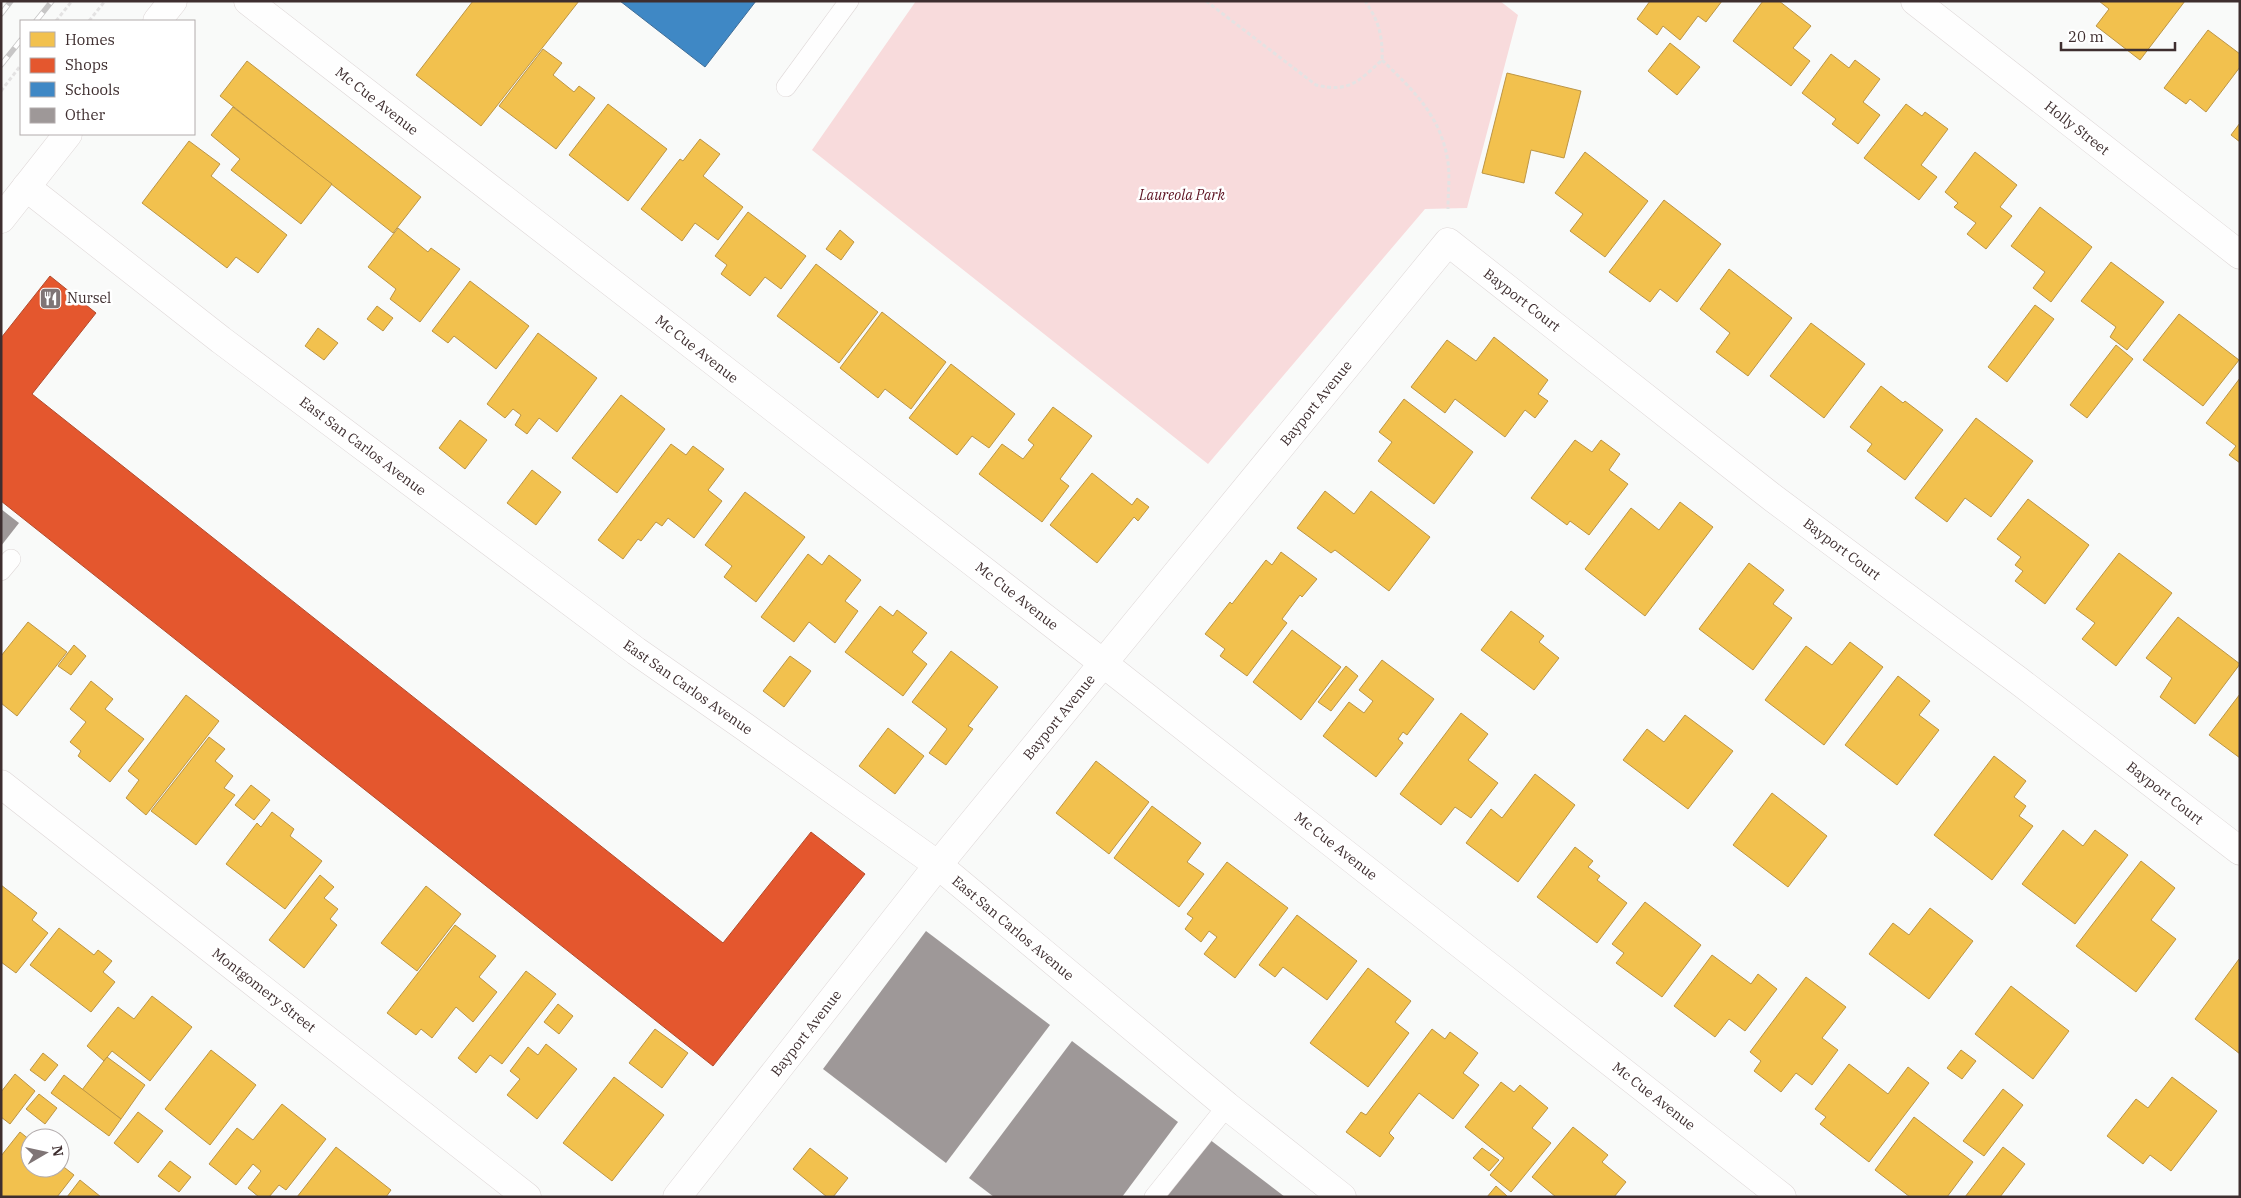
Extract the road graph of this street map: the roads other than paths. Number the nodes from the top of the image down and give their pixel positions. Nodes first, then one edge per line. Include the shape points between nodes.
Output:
1 (172, 1) edge
2 (248, 1) edge
3 (849, 1) edge
4 (1915, 1) edge
5 (158, 20) edge
6 (786, 87) dead end
7 (67, 135) edge
8 (26, 187) junction
9 (1, 219) edge
10 (1448, 242) joint
11 (2240, 255) edge
12 (1104, 663) junction
13 (1, 784) edge
14 (2240, 850) edge
15 (938, 865) junction
16 (1227, 1106) junction
17 (527, 1197) edge
18 (677, 1197) edge
19 (1154, 1197) edge
20 (1342, 1197) edge
21 (1782, 1197) edge

1 - 5 street
2 - 12 street, Mc Cue Avenue
3 - 6 lane
4 - 11 street, Holly Street
7 - 8 street
8 - 9 street
8 - 15 street, East San Carlos Avenue via 221,340 636,651
10 - 12 street, Bayport Avenue
10 - 14 street, Bayport Court via 1773,498
12 - 15 street, Bayport Avenue
12 - 21 street, Mc Cue Avenue
13 - 17 street, Montgomery Street
15 - 16 street, East San Carlos Avenue
15 - 18 street, Bayport Avenue
16 - 19 lane
16 - 20 street, East San Carlos Avenue

